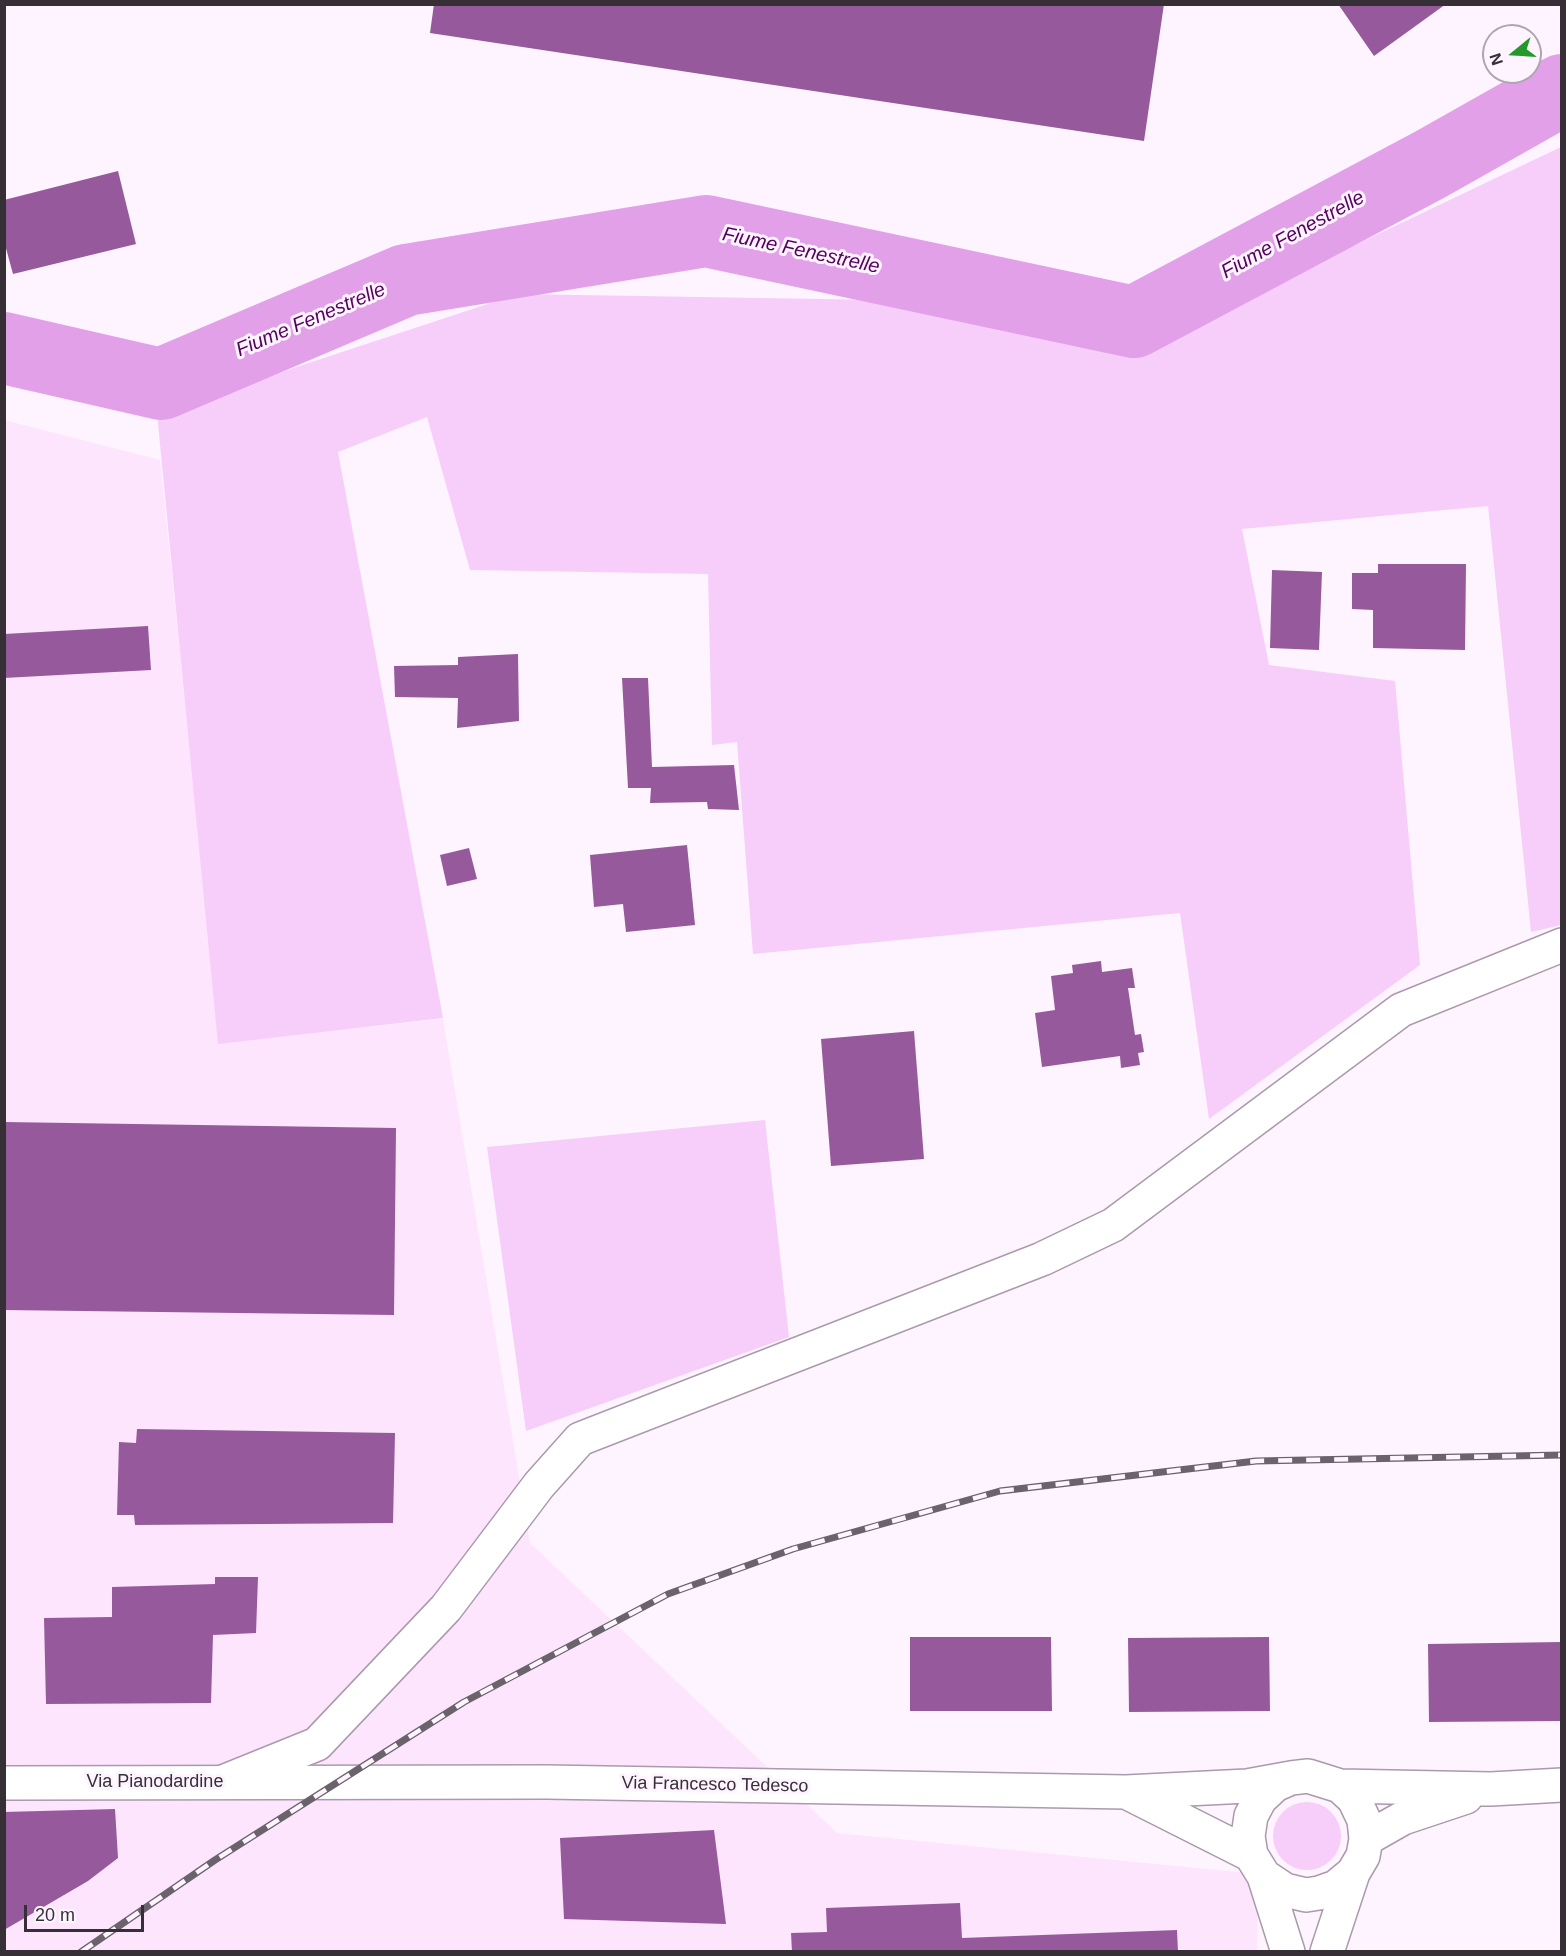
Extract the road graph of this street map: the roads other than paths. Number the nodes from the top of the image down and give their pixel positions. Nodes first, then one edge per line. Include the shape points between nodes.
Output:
1 (1562, 945) edge
2 (1291, 1778) junction
3 (223, 1782) junction
4 (305, 1782) joint
5 (4, 1783) edge
6 (1562, 1785) edge
7 (1340, 1786) junction
8 (1491, 1789) junction
9 (1126, 1792) junction
10 (1366, 1839) junction
11 (1258, 1866) junction
12 (1353, 1873) junction
13 (1288, 1952) edge
14 (1327, 1952) edge

1 - 3 street via 1401,1010 1113,1225 1042,1259 580,1439 539,1485 446,1608 317,1744
2 - 7 street, Via Francesco Tedesco via 1308,1776
2 - 9 street, Via Francesco Tedesco via 1247,1786
2 - 11 street via 1275,1785 1260,1799 1251,1816 1248,1836
3 - 4 street, Via Pianodardine
3 - 5 street, Via Pianodardine
4 - 9 street, Via Francesco Tedesco via 559,1782
6 - 8 street, Via Francesco Tedesco
7 - 8 street, Via Francesco Tedesco
7 - 10 street via 1359,1809
8 - 10 street, Via Francesco Tedesco via 1403,1818
9 - 11 street, Via Francesco Tedesco
10 - 12 street via 1363,1856
11 - 12 street, Via Francesco Tedesco via 1285,1890 1306,1895 1336,1887
11 - 13 street
12 - 14 street

